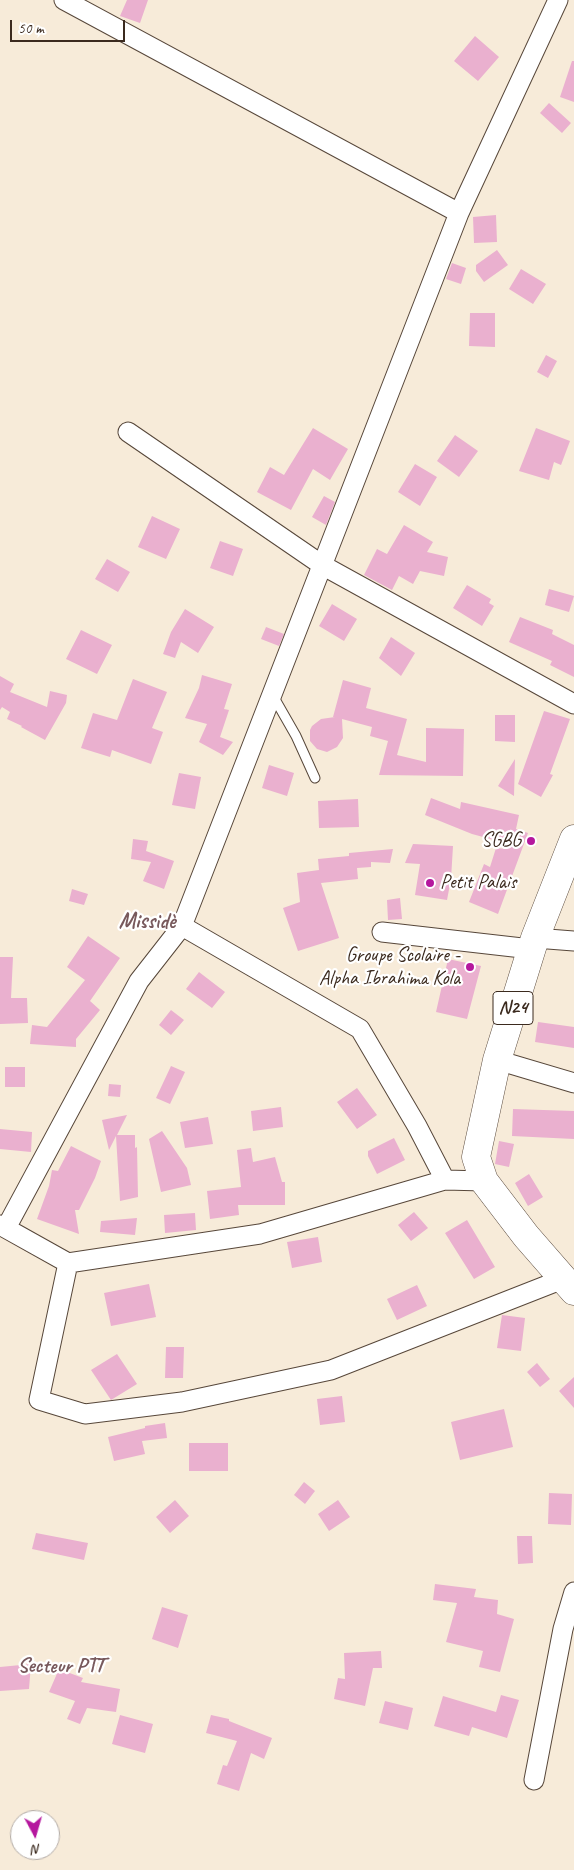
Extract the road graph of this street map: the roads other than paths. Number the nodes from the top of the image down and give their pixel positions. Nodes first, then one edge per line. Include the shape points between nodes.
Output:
1 (558, 0) edge
2 (68, 1) edge
3 (459, 213) junction
4 (128, 432) dead end
5 (322, 565) junction
6 (272, 694) junction
7 (574, 704) edge
8 (315, 778) dead end
9 (574, 839) edge
10 (182, 926) junction
11 (382, 932) dead end
12 (574, 941) edge
13 (533, 943) junction
14 (497, 1060) junction
15 (574, 1082) edge
16 (445, 1180) junction
17 (484, 1181) junction
18 (3, 1226) edge
19 (68, 1263) junction
20 (569, 1285) edge
21 (574, 1592) edge
22 (534, 1780) dead end

1 - 3 street
2 - 3 street
3 - 5 street
4 - 5 street
5 - 6 street
5 - 7 street
6 - 8 lane
6 - 10 street
9 - 13 main road, N24
10 - 16 street via 360,1029
10 - 18 street via 140,981
11 - 13 street
12 - 13 street
13 - 14 main road, N24
14 - 15 street
14 - 17 main road, N24 via 476,1157
16 - 17 street
16 - 19 street via 260,1234
17 - 20 main road, N24
18 - 19 street
19 - 20 street via 39,1400 85,1414 182,1402 331,1370
21 - 22 street via 563,1629

